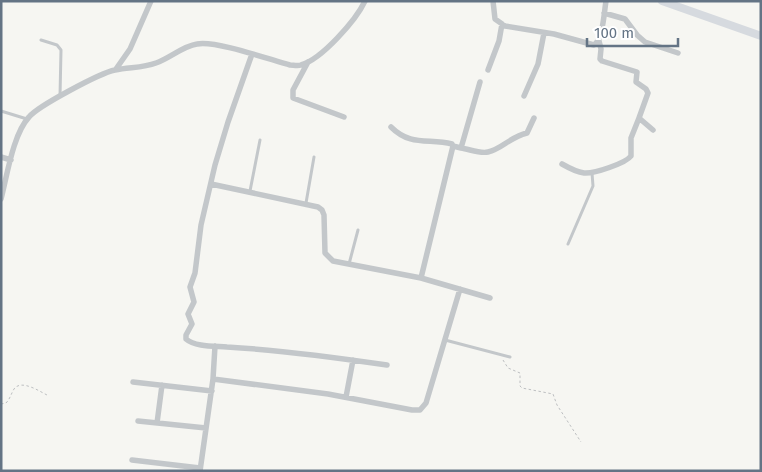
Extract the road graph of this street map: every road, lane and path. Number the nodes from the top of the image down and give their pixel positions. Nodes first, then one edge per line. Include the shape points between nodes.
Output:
1 (151, 1) edge
2 (365, 1) edge
3 (493, 1) edge
4 (606, 1) edge
5 (662, 1) edge
6 (604, 13) junction
7 (502, 24) junction
8 (544, 33) junction
9 (761, 36) edge
10 (41, 40) dead end
11 (599, 41) junction
12 (678, 53) dead end
13 (252, 54) junction
14 (308, 62) junction
15 (116, 69) junction
16 (488, 70) dead end
17 (480, 82) dead end
18 (524, 96) dead end
19 (60, 97) junction
20 (1, 110) edge
21 (344, 117) dead end
22 (534, 118) dead end
23 (639, 118) junction
24 (26, 119) junction
25 (391, 127) dead end
26 (653, 130) dead end
27 (260, 140) dead end
28 (453, 146) junction
29 (461, 148) junction
30 (1, 157) edge
31 (314, 157) dead end
32 (11, 160) junction
33 (562, 164) dead end
34 (592, 173) junction
35 (211, 184) junction
36 (2, 190) edge
37 (250, 192) junction
38 (1, 199) edge
39 (306, 203) junction
40 (358, 230) dead end
41 (568, 244) dead end
42 (350, 264) junction
43 (421, 278) junction
44 (460, 289) junction
45 (490, 298) dead end
46 (444, 340) junction
47 (215, 346) junction
48 (501, 354) junction
49 (510, 357) dead end
50 (353, 360) junction
51 (387, 365) dead end
52 (213, 379) junction
53 (133, 382) dead end
54 (162, 385) junction
55 (212, 391) junction
56 (47, 395) dead end
57 (346, 397) junction
58 (1, 404) edge
59 (138, 421) dead end
60 (157, 423) junction
61 (206, 428) junction
62 (581, 442) dead end
63 (132, 460) dead end
64 (200, 470) edge

1 - 15 street via 130,49
2 - 14 street via 352,22
3 - 7 street via 495,19
4 - 6 street
5 - 9 street
6 - 11 street
6 - 12 street via 625,19 645,42
7 - 8 street
7 - 16 street
8 - 11 street via 589,45
8 - 18 street via 538,64
10 - 19 lane via 57,45 61,50
11 - 23 street via 600,59 636,71 636,82 648,90
13 - 14 street via 290,65
13 - 15 street via 197,44 155,64
13 - 35 street
14 - 21 street via 293,90 293,98
15 - 19 street
17 - 29 street
19 - 24 street
20 - 24 lane
22 - 29 street via 527,133 516,135 492,151 486,153
23 - 26 street
23 - 34 street via 631,138 629,159
24 - 32 street
25 - 28 street via 403,137
27 - 37 lane
28 - 29 street
28 - 43 street
30 - 32 street
31 - 39 lane
32 - 36 street
33 - 34 street via 580,173
34 - 41 lane via 593,186
35 - 37 street
35 - 47 street via 190,286 194,300 188,314 192,324 186,339
36 - 38 street
37 - 39 street
39 - 42 street via 318,207 324,215 325,253 333,261
40 - 42 lane
42 - 43 street
43 - 44 street
44 - 45 street
44 - 46 street
46 - 48 lane
46 - 57 street via 426,403 420,410
47 - 50 street via 286,350
47 - 52 street
48 - 49 lane
48 - 62 path via 508,368 520,373 522,388 553,394
50 - 51 street
50 - 57 street
52 - 55 street
52 - 57 street
53 - 54 street
54 - 55 street
54 - 60 street
55 - 61 street
56 - 58 path via 18,385 6,403
59 - 60 street
60 - 61 street
61 - 64 street
63 - 64 street

